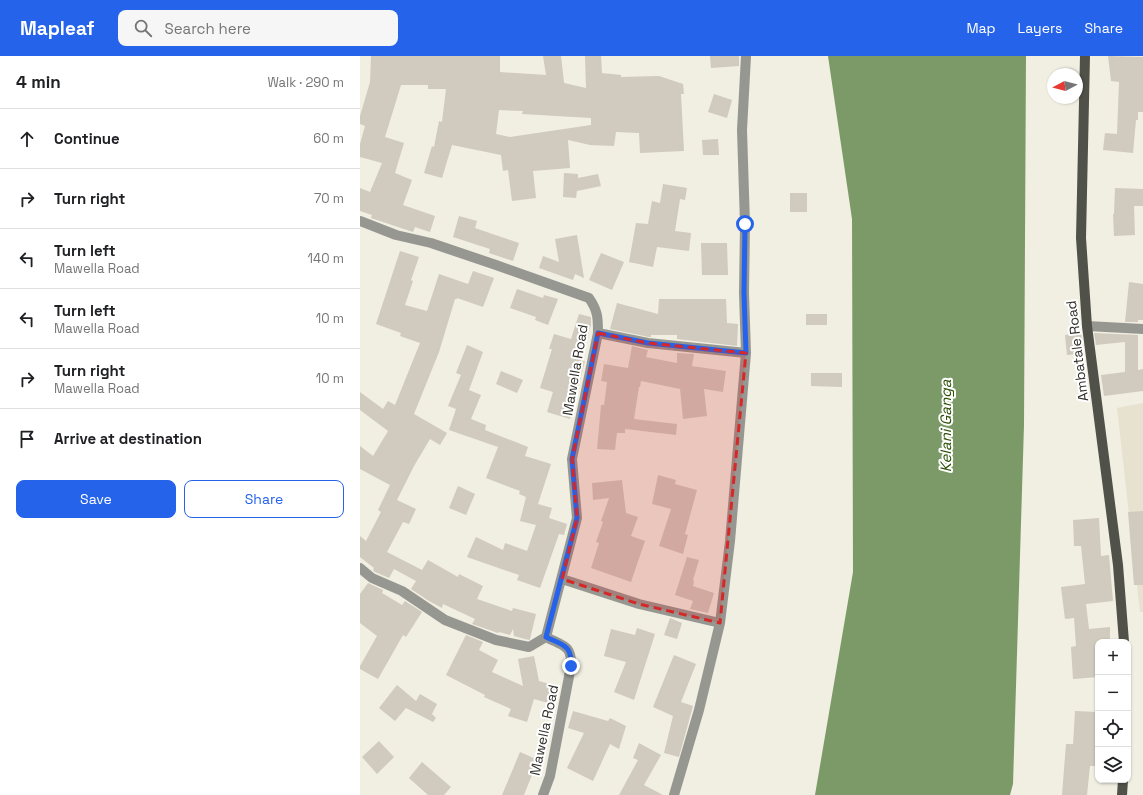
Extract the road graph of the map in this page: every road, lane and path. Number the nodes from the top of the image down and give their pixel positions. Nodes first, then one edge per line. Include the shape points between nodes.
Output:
1 (746, 56) edge
2 (1085, 56) edge
3 (360, 221) edge
4 (1087, 326) junction
5 (1143, 329) edge
6 (598, 333) junction
7 (746, 353) junction
8 (360, 568) edge
9 (562, 579) junction
10 (720, 623) junction
11 (546, 637) junction
12 (1124, 639) edge
13 (1123, 783) edge
14 (543, 795) edge
15 (674, 795) edge
16 (1122, 795) edge

1 - 7 street via 742,130
2 - 4 main road, Ambatale Road via 1081,238
3 - 6 street, Mawella Road via 396,235 431,243 496,264 589,298 598,316
4 - 5 street
4 - 12 main road, Ambatale Road via 1118,564
6 - 7 street via 648,343
6 - 9 street, Mawella Road via 572,459 577,518
7 - 10 street via 730,541
8 - 11 street via 372,578 402,591 445,620 496,640 529,647
9 - 10 street via 639,604
9 - 11 street, Mawella Road
10 - 15 street via 699,710
11 - 14 street, Mawella Road via 566,647 572,655 550,776
13 - 16 main road

